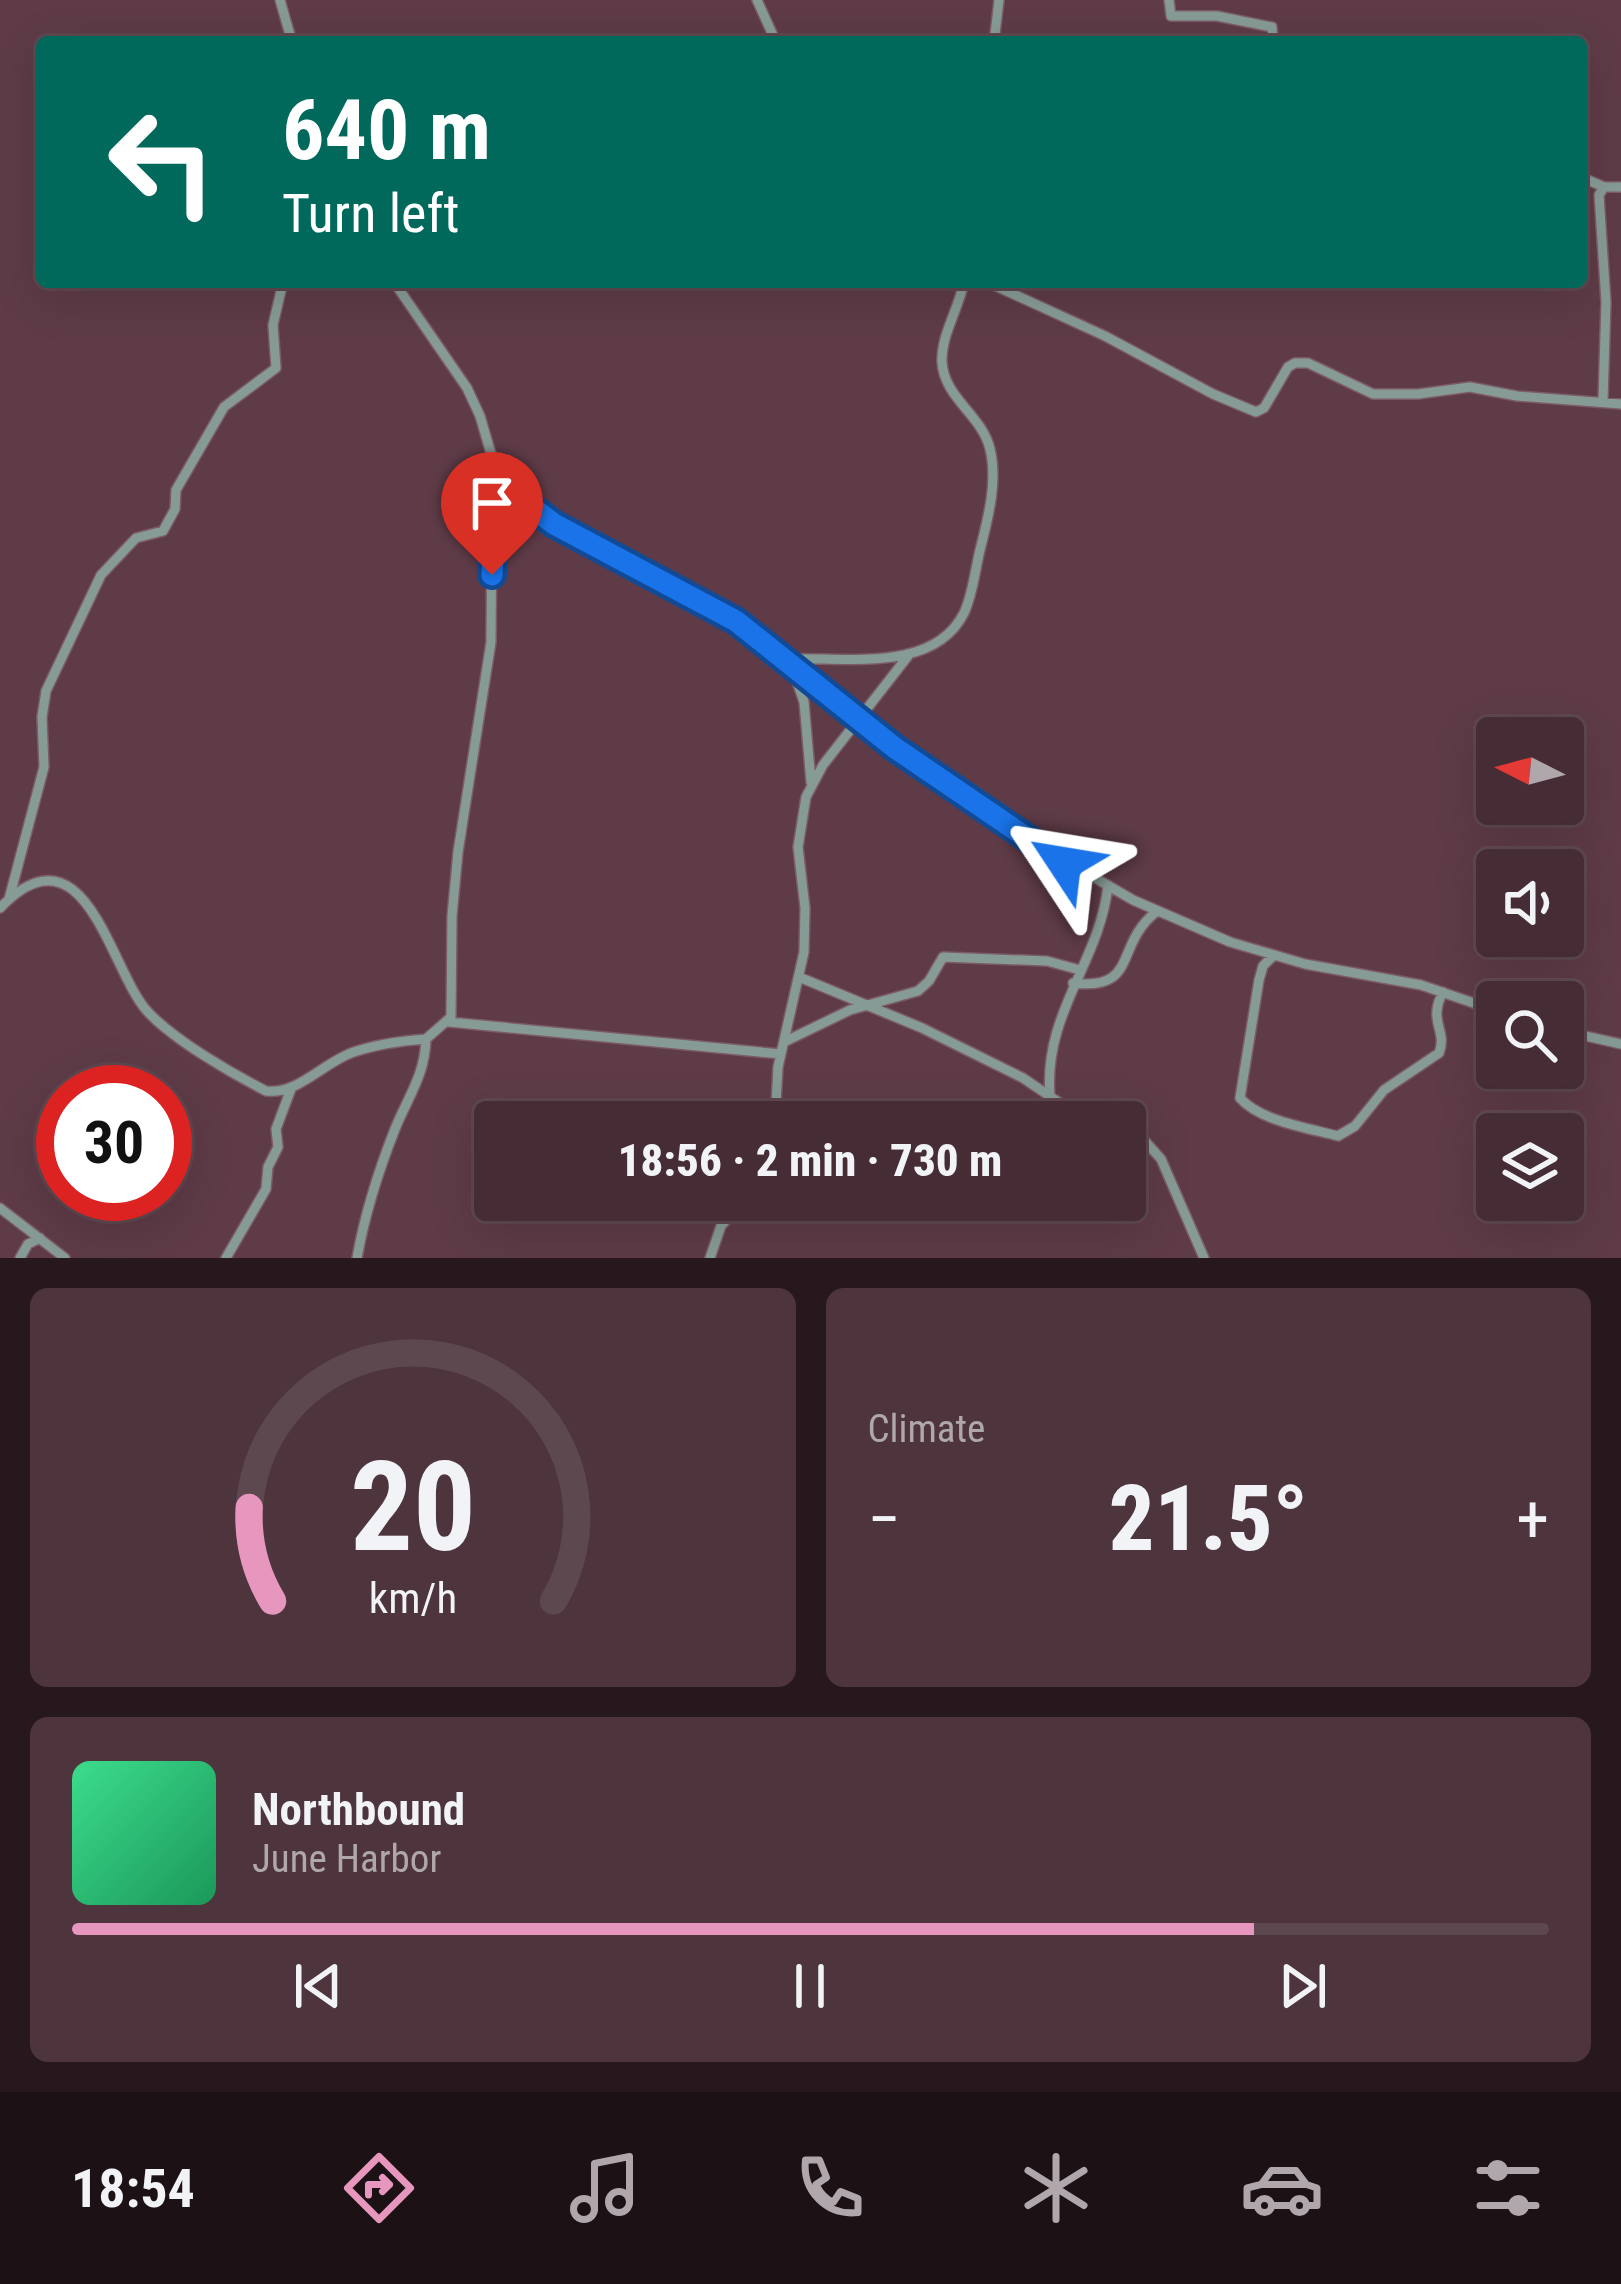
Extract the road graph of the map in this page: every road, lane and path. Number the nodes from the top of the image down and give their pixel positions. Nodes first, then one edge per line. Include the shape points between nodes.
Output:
1 (280, 0) edge
2 (757, 0) edge
3 (999, 0) edge
4 (1169, 0) edge
5 (290, 36) edge
6 (773, 36) edge
7 (995, 36) edge
8 (1273, 36) edge
9 (1587, 180) edge
10 (1604, 187) junction
11 (1621, 187) edge
12 (282, 288) edge
13 (398, 288) edge
14 (962, 288) edge
15 (1000, 288) edge
16 (1603, 400) junction
17 (1621, 404) edge
18 (497, 474) junction
19 (909, 654) junction
20 (785, 659) junction
21 (861, 719) junction
22 (811, 782) junction
23 (1108, 885) junction
24 (9, 899) junction
25 (0, 908) edge
26 (1156, 912) junction
27 (1272, 956) junction
28 (1080, 970) junction
29 (799, 977) junction
30 (1073, 983) junction
31 (1443, 992) junction
32 (1476, 1004) edge
33 (867, 1005) junction
34 (449, 1022) junction
35 (1584, 1036) edge
36 (426, 1039) junction
37 (786, 1041) junction
38 (1621, 1044) edge
39 (781, 1054) junction
40 (292, 1087) junction
41 (1050, 1096) junction
42 (777, 1101) edge
43 (1057, 1101) edge
44 (1146, 1141) edge
45 (0, 1208) edge
46 (726, 1221) edge
47 (40, 1238) junction
48 (20, 1258) edge
49 (65, 1258) edge
50 (226, 1258) edge
51 (357, 1258) edge
52 (710, 1258) edge
53 (1204, 1258) edge

1 - 5 street
2 - 6 street
3 - 7 street
4 - 8 street via 1171,16 1217,16 1272,28
9 - 10 street
10 - 11 street
10 - 16 street
12 - 24 street via 276,368 224,407 176,490 164,531 136,538 100,575 46,691 44,767
13 - 18 street via 467,388
14 - 19 street via 942,368 990,449 991,502 964,613
15 - 16 street via 1256,412 1295,363 1373,394 1454,386
16 - 17 street
18 - 20 street via 552,522 736,621
18 - 34 street via 491,642 458,852
19 - 20 street
19 - 21 street
20 - 21 street
20 - 22 street via 802,687
21 - 22 street
21 - 23 street via 1013,830
22 - 29 street via 798,847 805,908
23 - 26 street
23 - 28 street via 1100,931
24 - 25 street
24 - 40 street via 39,884 72,890 97,914 149,1014 254,1085
26 - 27 street
26 - 30 street via 1113,980
27 - 31 street
27 - 31 street via 1255,999 1240,1098 1333,1135 1348,1133 1384,1090 1439,1052 1435,1011
28 - 30 street
28 - 33 street via 945,957 921,989
29 - 33 street
29 - 37 street
30 - 41 street via 1052,1048
31 - 32 street
33 - 37 street
33 - 41 street
34 - 36 street
34 - 39 street
35 - 38 street
36 - 40 street via 348,1054
36 - 51 street via 423,1071 364,1212
37 - 39 street
39 - 42 street
40 - 50 street via 266,1189
41 - 43 street
44 - 53 street
45 - 47 street
46 - 52 street
47 - 48 street
47 - 49 street

